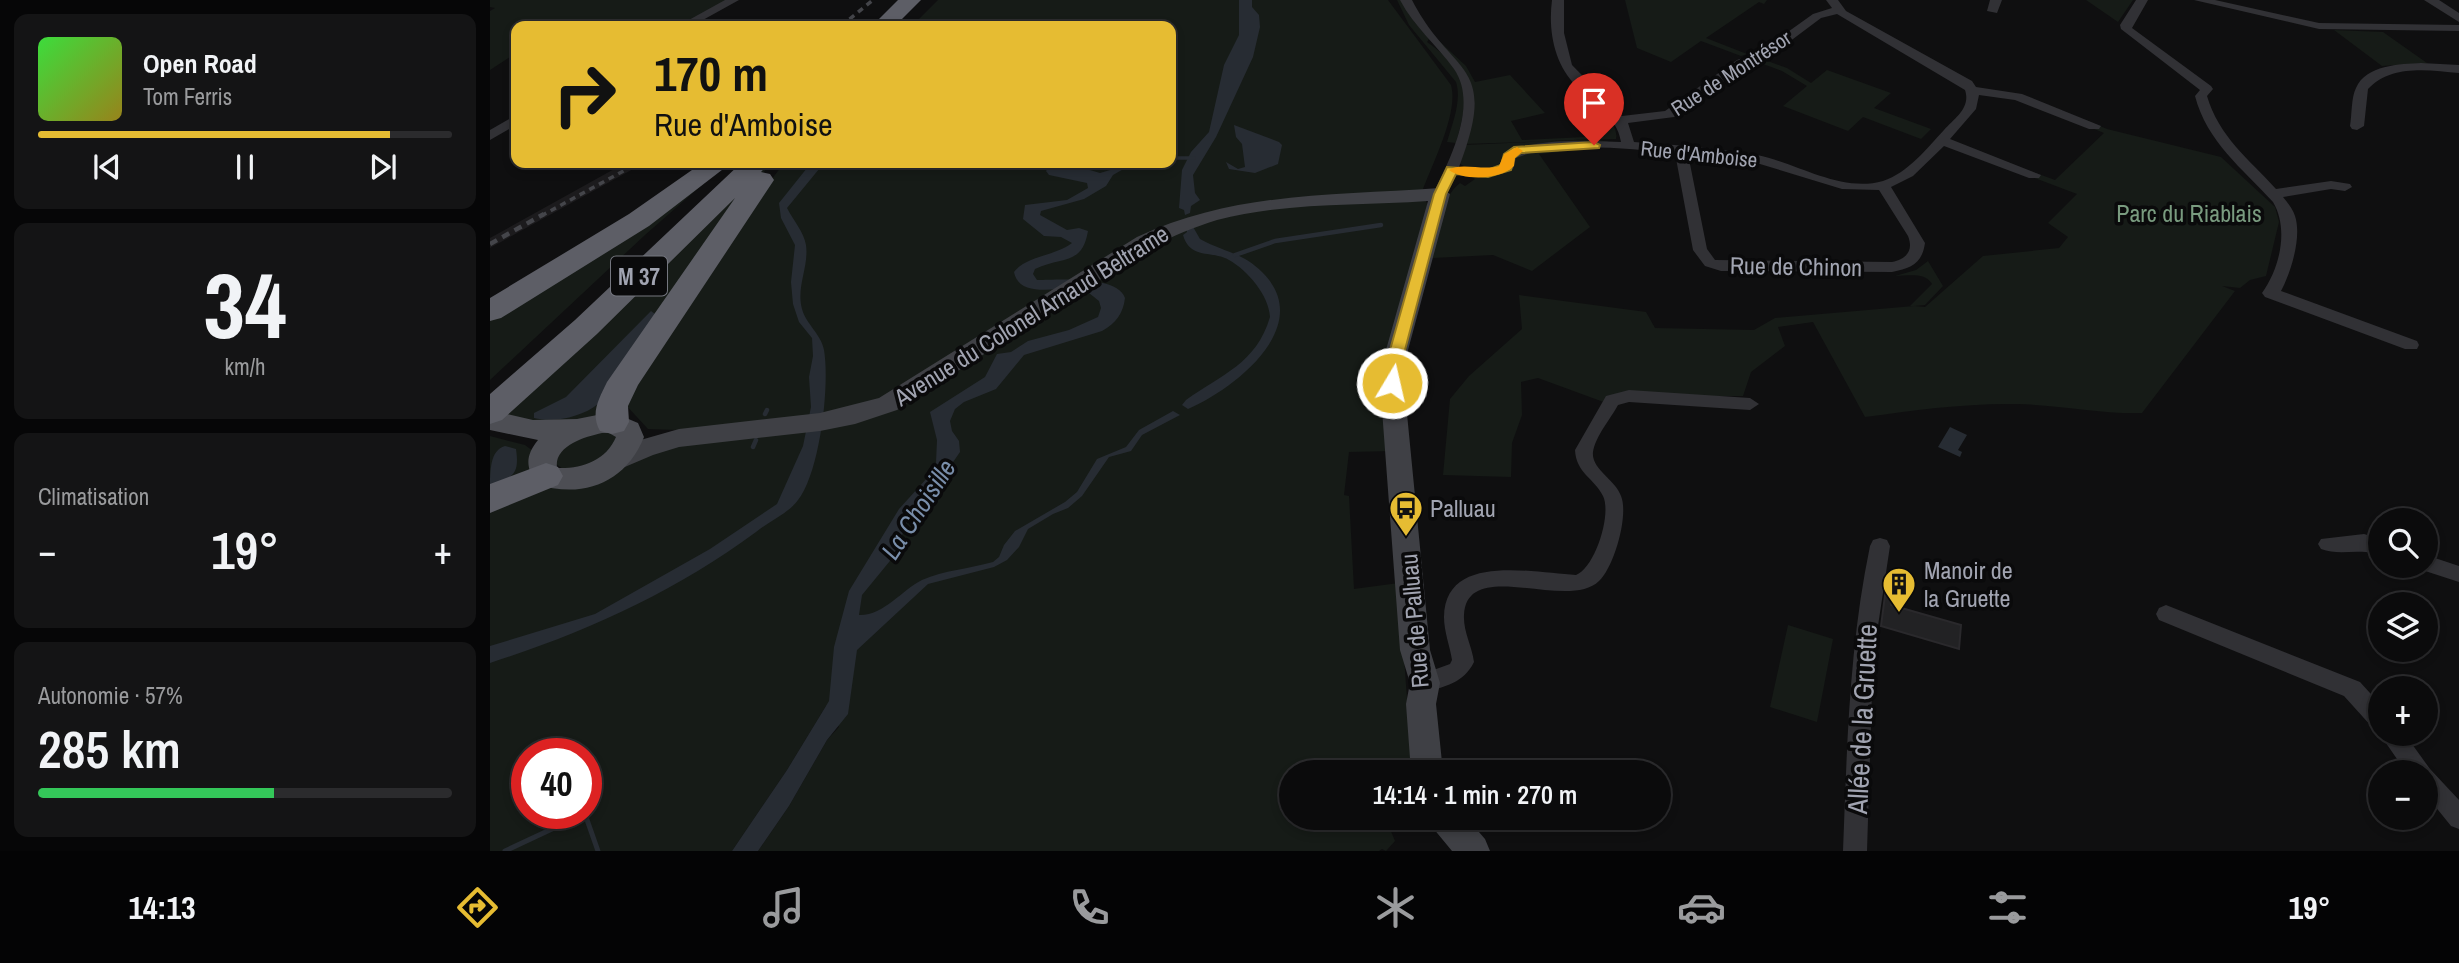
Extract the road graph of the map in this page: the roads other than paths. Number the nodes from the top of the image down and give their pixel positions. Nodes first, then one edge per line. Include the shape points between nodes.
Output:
1 (733, 0) edge
2 (910, 0) edge
3 (925, 0) edge
4 (1406, 0) edge
5 (1558, 0) edge
6 (2142, 0) edge
7 (2200, 0) edge
8 (2430, 0) edge
9 (1835, 5) edge
10 (2459, 19) edge
11 (693, 21) edge
12 (888, 21) edge
13 (902, 21) edge
14 (2459, 28) edge
15 (2459, 69) edge
16 (1972, 90) junction
17 (1619, 120) junction
18 (511, 122) edge
19 (2094, 126) dead end
20 (2357, 126) dead end
21 (490, 136) edge
22 (1941, 140) junction
23 (1628, 146) junction
24 (1681, 151) junction
25 (711, 168) edge
26 (734, 168) edge
27 (750, 168) edge
28 (771, 168) edge
29 (1451, 170) junction
30 (2034, 175) dead end
31 (1883, 185) junction
32 (2345, 187) dead end
33 (1440, 194) junction
34 (2274, 194) junction
35 (490, 311) edge
36 (2411, 345) dead end
37 (501, 394) edge
38 (1751, 404) dead end
39 (490, 420) edge
40 (620, 426) junction
41 (578, 428) junction
42 (490, 431) edge
43 (664, 440) junction
44 (613, 462) junction
45 (544, 468) junction
46 (490, 499) edge
47 (2368, 543) edge
48 (2328, 544) dead end
49 (1880, 546) dead end
50 (2438, 567) edge
51 (2459, 574) edge
52 (2166, 614) dead end
53 (1425, 683) junction
54 (2368, 707) edge
55 (2400, 746) edge
56 (1426, 760) edge
57 (2411, 760) edge
58 (2438, 793) edge
59 (2459, 818) edge
60 (1456, 830) edge
61 (1473, 851) edge
62 (1855, 851) edge

1 - 11 street
2 - 12 highway
3 - 13 highway
4 - 29 street, Rue de Palluau via 1468,84 1470,101
5 - 17 street via 1566,66
6 - 34 street via 2127,29 2207,89 2201,96 2202,110 2213,132
7 - 14 street via 2319,26
8 - 10 street
9 - 16 street
9 - 17 street, Rue de Montrésor via 1669,114
15 - 20 street via 2411,68 2375,76 2362,88
16 - 19 street via 2018,97
16 - 22 street via 1974,105
17 - 23 street via 1628,133
18 - 21 street
22 - 30 street
22 - 31 street via 1902,177
23 - 24 street, Rue d'Amboise
23 - 29 street, Rue d'Amboise via 1524,149 1509,156 1504,169 1488,173
24 - 31 street, Rue d'Amboise via 1762,160 1851,185
24 - 31 street, Rue de Chinon via 1700,250 1710,263 1721,266 1907,264 1916,255 1918,243
25 - 35 highway via 639,220
26 - 37 highway, M 37
27 - 37 highway, M 37
28 - 40 highway via 623,382 612,406
29 - 33 street, Rue de Palluau
32 - 34 street
33 - 43 street, Avenue du Colonel Arnaud Beltrame via 1257,206 1188,220 1144,242 910,391 867,412
33 - 53 street, Rue de Palluau via 1392,383 1415,650
34 - 36 street via 2291,229 2270,293
38 - 53 street via 1629,396 1612,400 1584,450 1589,470 1608,489 1614,503 1614,519 1596,571 1576,583 1488,578 1470,583 1459,594 1454,610 1463,662 1457,671
39 - 41 main road via 533,430
40 - 41 main road
40 - 43 street, Avenue du Colonel Arnaud Beltrame
40 - 44 main road via 628,445
41 - 45 main road via 552,444
42 - 45 main road via 534,443
43 - 44 street, Avenue du Colonel Arnaud Beltrame
44 - 45 main road via 577,479 565,480
45 - 46 highway
47 - 48 street
49 - 62 street, Allée de la Gruette via 1863,656
50 - 51 street
52 - 54 street via 2352,689
53 - 56 street, Rue de Palluau via 1420,704
55 - 57 street
58 - 59 street
60 - 61 street

